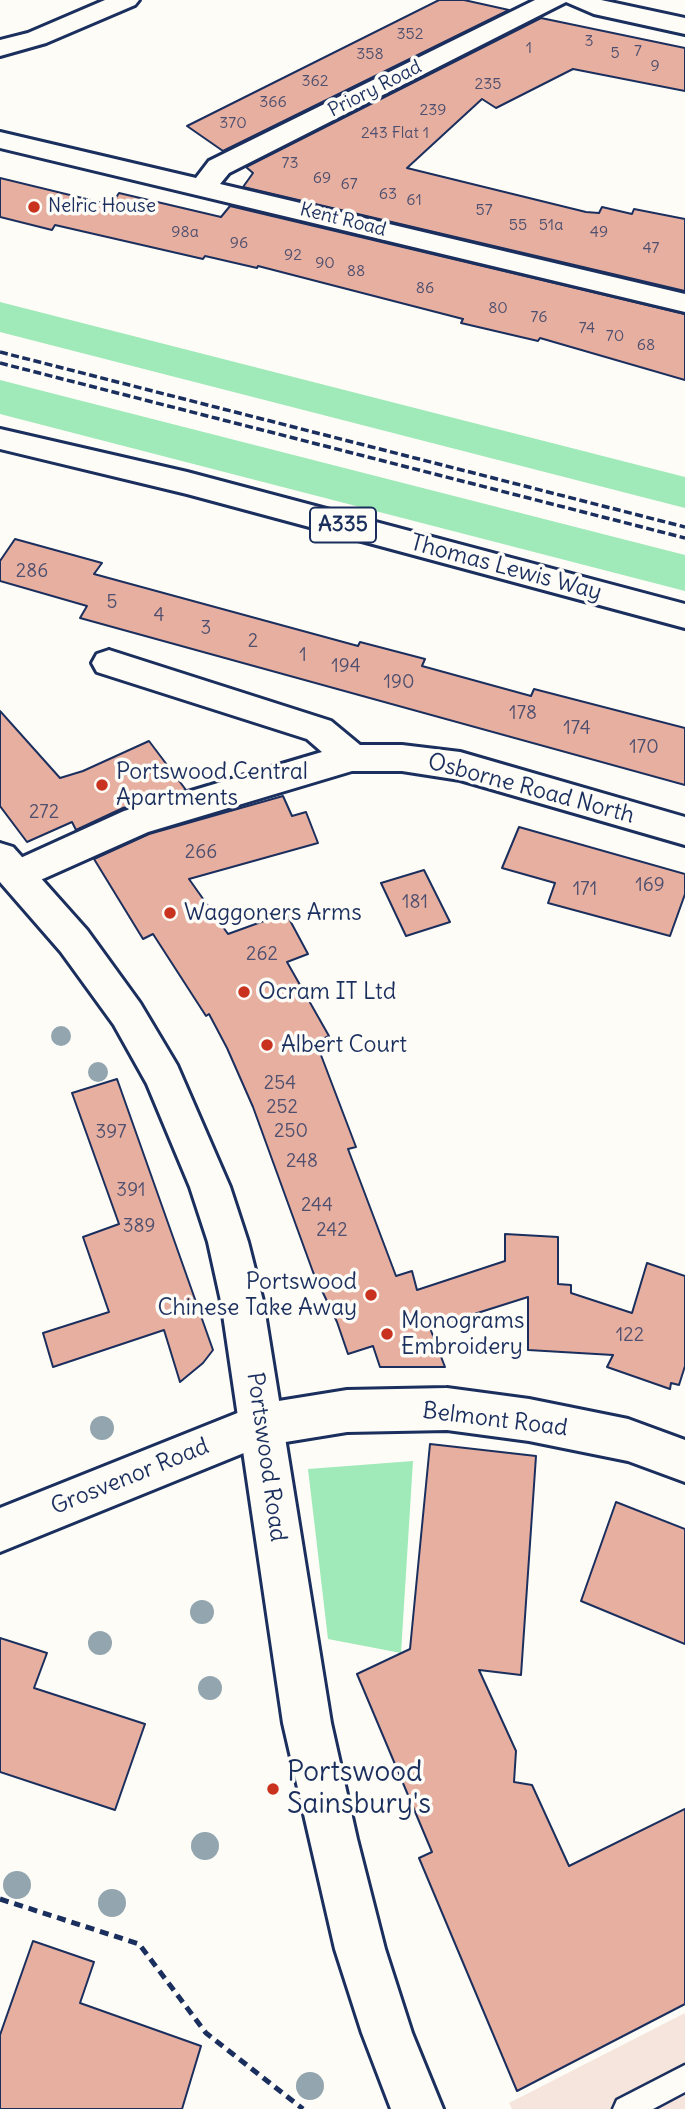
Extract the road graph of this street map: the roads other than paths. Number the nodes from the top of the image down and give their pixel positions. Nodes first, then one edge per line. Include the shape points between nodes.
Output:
1 (126, 0) edge
2 (555, 0) edge
3 (578, 0) edge
4 (685, 26) edge
5 (0, 48) edge
6 (0, 140) edge
7 (203, 187) junction
8 (685, 303) edge
9 (0, 439) edge
10 (685, 616) edge
11 (125, 676) dead end
12 (352, 758) junction
13 (685, 831) edge
14 (9, 866) edge
15 (260, 1425) junction
16 (685, 1461) edge
17 (0, 1530) edge
18 (685, 2078) edge
19 (417, 2109) edge
20 (626, 2109) edge

1 - 5 street via 37,38
2 - 7 street, Priory Road via 219,167
3 - 4 street
6 - 7 street, Kent Road
7 - 8 street, Kent Road
9 - 10 street, Thomas Lewis Way / A335
11 - 12 street via 319,730
12 - 13 street, Osborne Road North via 402,758 460,766
12 - 14 street, Osborne Road North via 137,821
14 - 15 street, Portswood Road via 74,941 127,1014 193,1143 228,1242 242,1301
15 - 16 street, Belmont Road via 347,1411 447,1409 628,1440
15 - 17 street, Grosvenor Road
15 - 19 street, Portswood Road via 305,1711 333,1839 364,1961
18 - 20 lane

